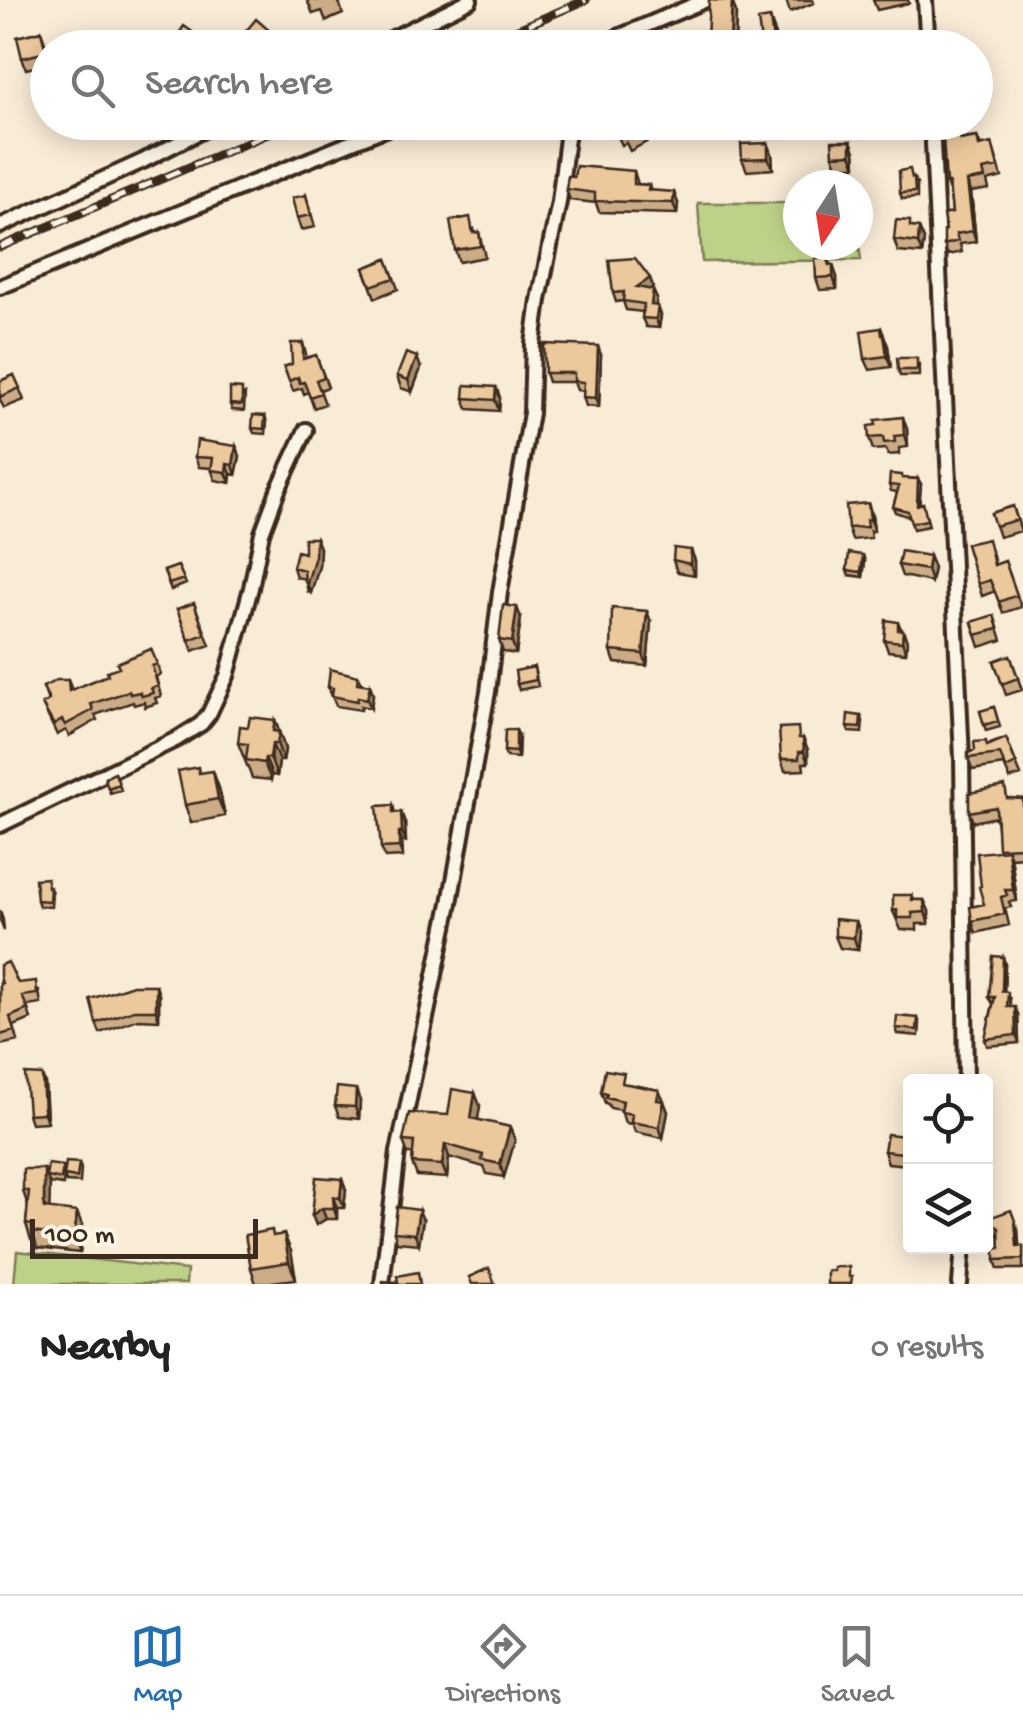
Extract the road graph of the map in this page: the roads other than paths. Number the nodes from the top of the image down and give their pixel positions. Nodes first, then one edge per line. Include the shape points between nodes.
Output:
1 (470, 0) edge
2 (706, 0) edge
3 (925, 0) edge
4 (409, 30) edge
5 (635, 30) edge
6 (927, 30) edge
7 (184, 140) edge
8 (357, 140) edge
9 (567, 140) edge
10 (933, 140) edge
11 (0, 226) edge
12 (0, 287) edge
13 (306, 430) dead end
14 (0, 825) edge
15 (966, 1074) edge
16 (962, 1254) edge
17 (382, 1284) edge
18 (960, 1284) edge

1 - 4 street
2 - 5 street
3 - 6 street
7 - 11 street
8 - 12 street
9 - 17 street via 488,692 398,1152
10 - 15 street via 962,758
13 - 14 street via 262,533 226,676 209,714 177,739
16 - 18 street

